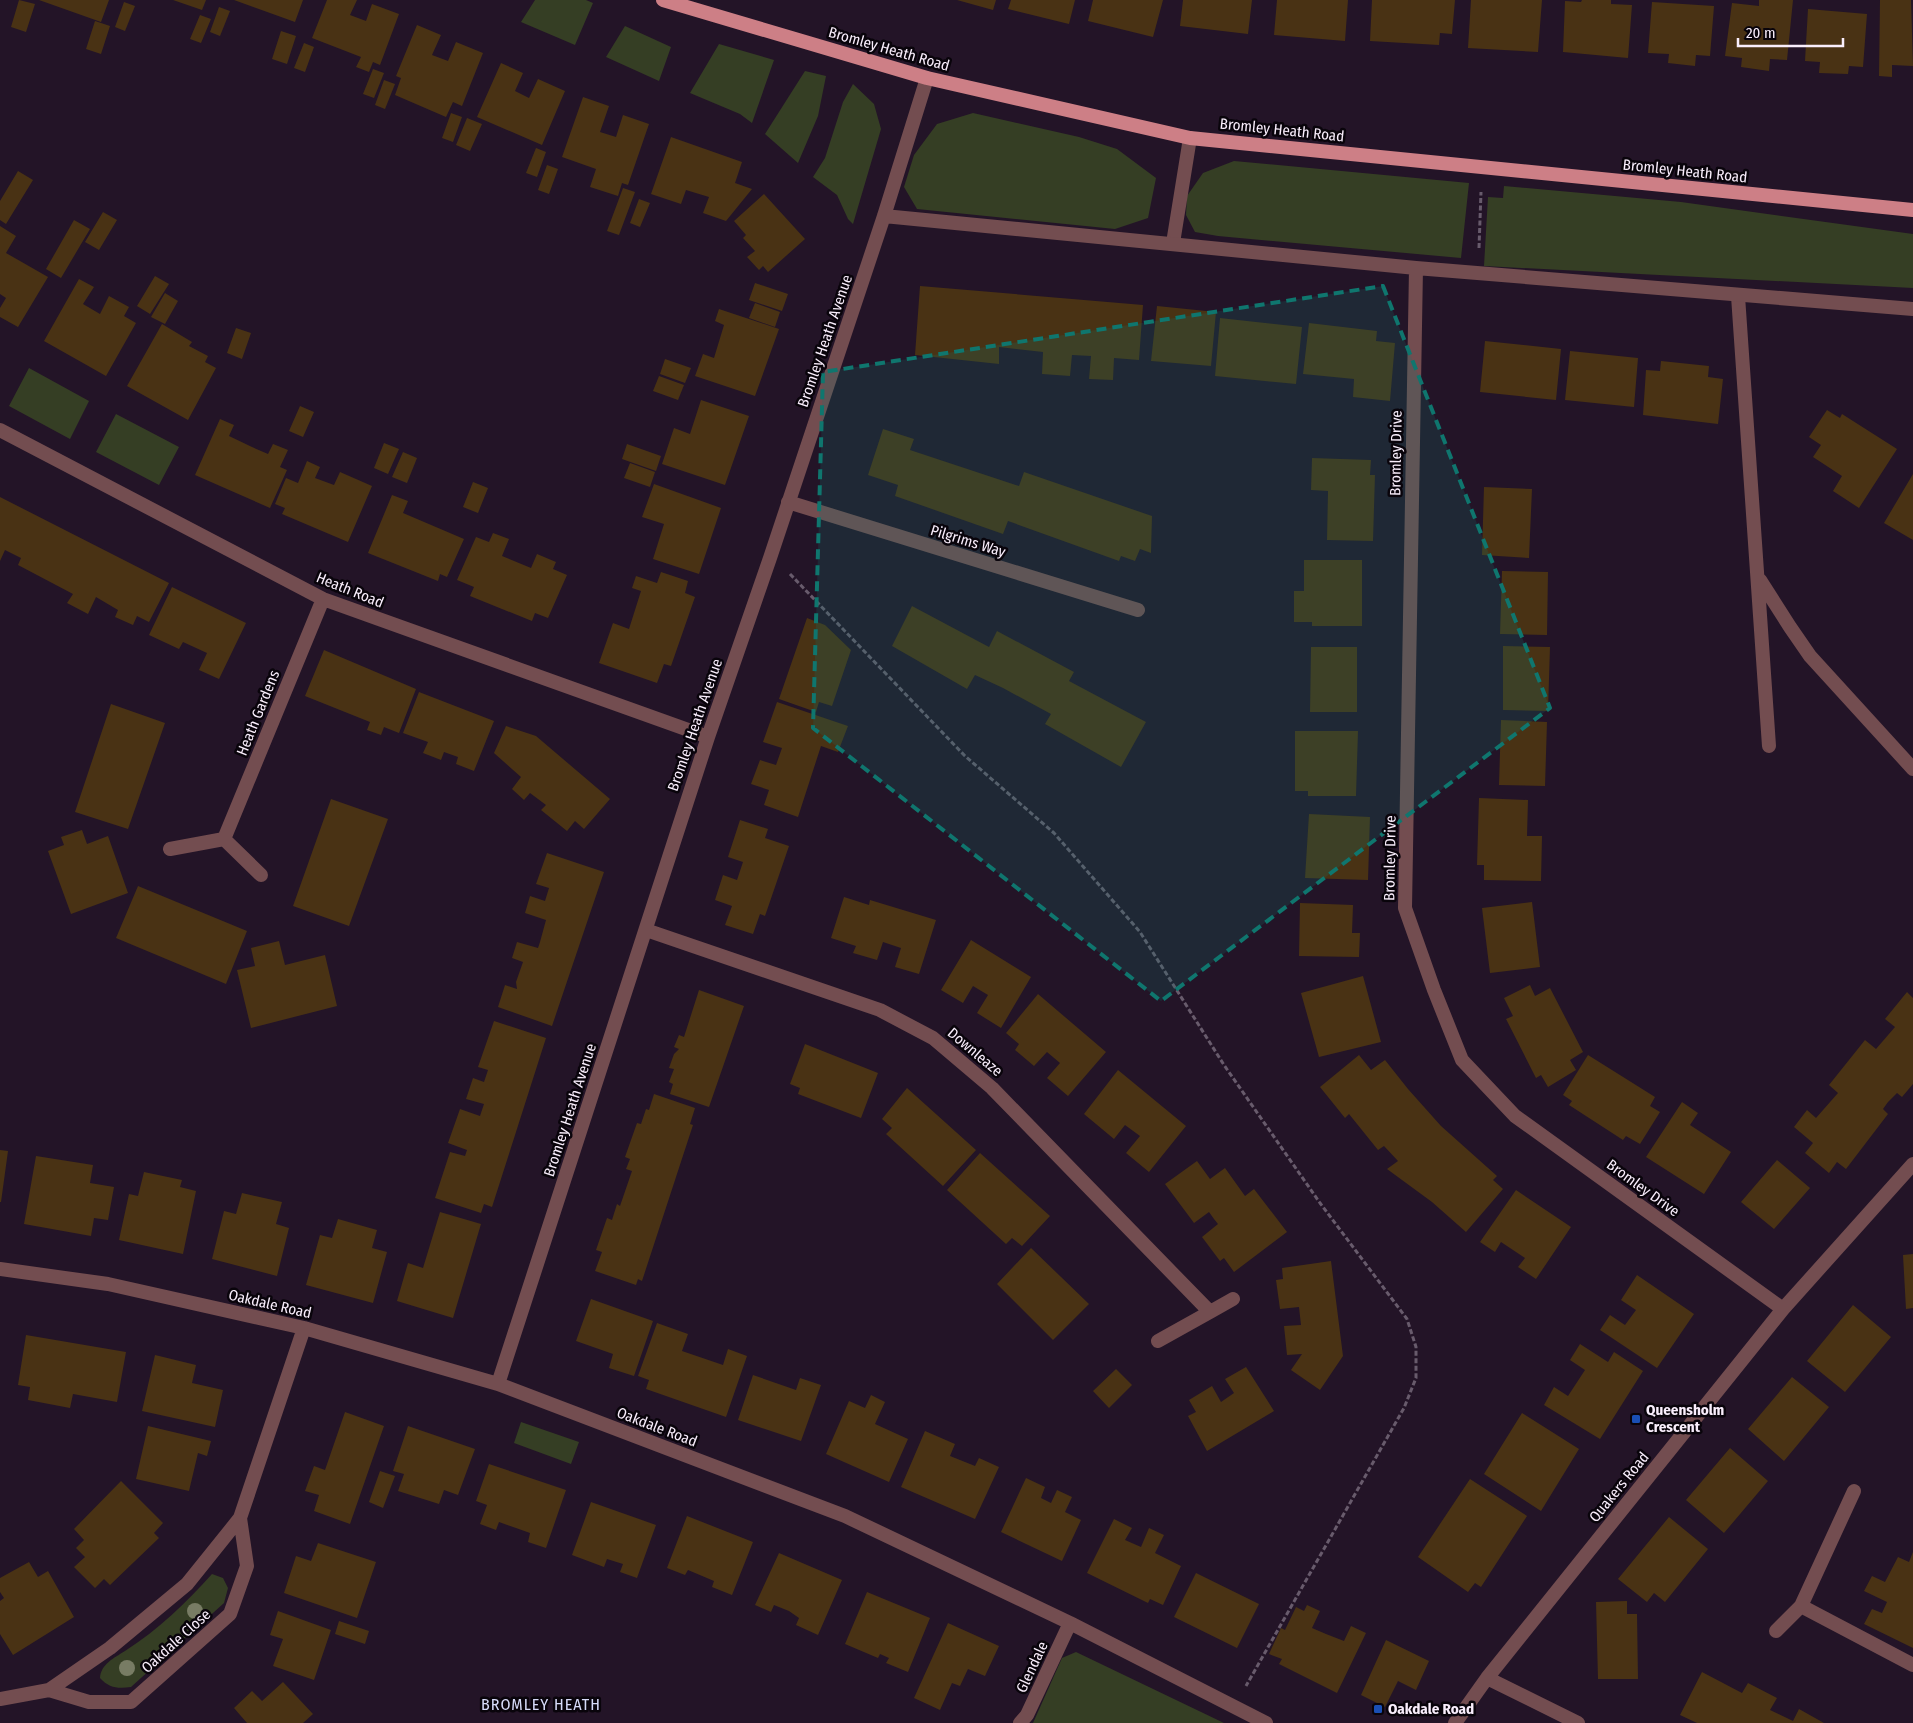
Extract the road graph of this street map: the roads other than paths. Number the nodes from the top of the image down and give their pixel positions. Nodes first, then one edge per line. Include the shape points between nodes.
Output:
1 (663, 0) edge
2 (927, 78) junction
3 (1190, 138) junction
4 (1913, 210) edge
5 (884, 216) junction
6 (1173, 244) junction
7 (1416, 268) junction
8 (1738, 296) junction
9 (1913, 308) edge
10 (0, 430) edge
11 (788, 502) junction
12 (1758, 577) junction
13 (323, 599) junction
14 (1138, 610) dead end
15 (708, 737) junction
16 (1769, 746) dead end
17 (1913, 769) edge
18 (224, 838) junction
19 (170, 849) dead end
20 (262, 875) dead end
21 (646, 930) junction
22 (1913, 1164) edge
23 (0, 1269) edge
24 (1233, 1299) dead end
25 (1783, 1309) junction
26 (1210, 1312) junction
27 (304, 1328) junction
28 (1158, 1341) dead end
29 (498, 1384) junction
30 (1854, 1491) dead end
31 (240, 1518) junction
32 (1800, 1606) junction
33 (1070, 1623) junction
34 (1776, 1631) dead end
35 (1913, 1665) edge
36 (1487, 1678) junction
37 (49, 1690) junction
38 (0, 1699) edge
39 (1020, 1723) edge
40 (1266, 1723) edge
41 (1455, 1723) edge
42 (1578, 1723) edge

1 - 2 main road, Bromley Heath Road
2 - 3 main road, Bromley Heath Road
2 - 5 street, Bromley Heath Avenue
3 - 4 main road, Bromley Heath Road
3 - 6 street
5 - 6 street
5 - 11 street, Bromley Heath Avenue
6 - 7 street
7 - 8 street
7 - 25 street, Bromley Drive via 1405,908 1462,1060 1515,1116
8 - 9 street
8 - 12 street
10 - 13 street, Heath Road
11 - 14 street, Pilgrims Way
11 - 15 street, Bromley Heath Avenue
12 - 16 street
12 - 17 street via 1810,656
13 - 15 street, Heath Road
13 - 18 street, Heath Gardens
15 - 21 street, Bromley Heath Avenue
18 - 19 street
18 - 20 street
21 - 26 street, Downleaze via 880,1010 933,1038 992,1088
21 - 29 street, Bromley Heath Avenue
22 - 25 street, Quakers Road
23 - 27 street, Oakdale Road via 108,1284
24 - 26 street
25 - 36 street, Quakers Road
26 - 28 street
27 - 29 street, Oakdale Road
27 - 31 street, Oakdale Close
29 - 33 street, Oakdale Road via 845,1516
30 - 32 street
31 - 37 street, Oakdale Close via 187,1584 110,1648
31 - 37 street, Oakdale Close via 247,1566 230,1614 131,1702 89,1702
32 - 34 street
32 - 35 street
33 - 39 street, Glendale via 1028,1715
33 - 40 street, Oakdale Road
36 - 41 street, Quakers Road
36 - 42 street
37 - 38 street, Oakdale Close

